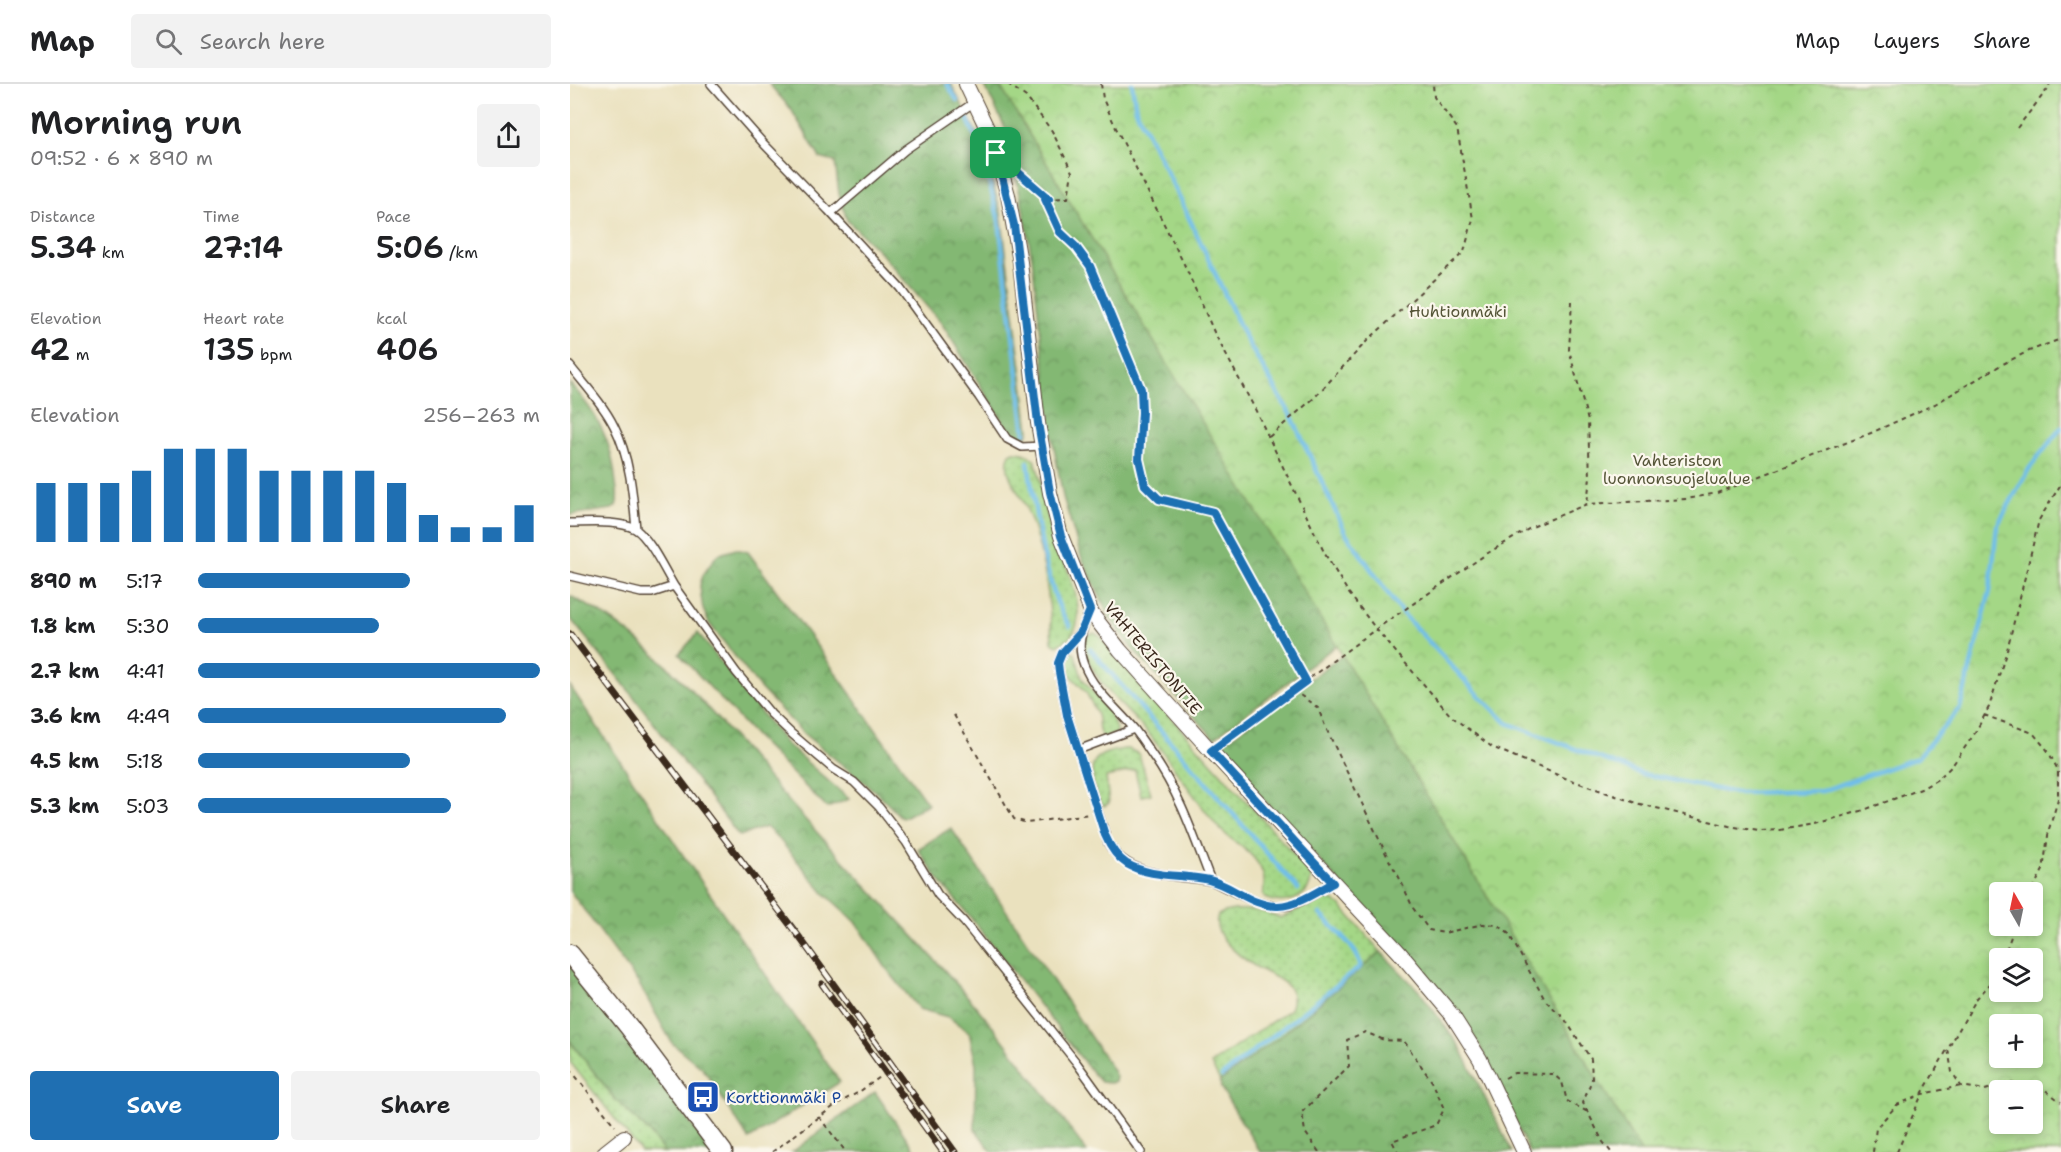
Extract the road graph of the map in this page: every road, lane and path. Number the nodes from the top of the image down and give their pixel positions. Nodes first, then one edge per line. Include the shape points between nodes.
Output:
1 (711, 84) edge
2 (966, 84) edge
3 (1008, 84) edge
4 (1101, 84) edge
5 (1433, 84) edge
6 (2049, 84) edge
7 (976, 101) junction
8 (2016, 128) dead end
9 (996, 153) junction
10 (1050, 200) junction
11 (831, 213) junction
12 (1572, 301) dead end
13 (2061, 339) edge
14 (570, 366) edge
15 (1269, 437) junction
16 (1042, 446) junction
17 (2061, 484) edge
18 (1587, 504) junction
19 (570, 523) edge
20 (636, 529) junction
21 (570, 576) edge
22 (674, 586) junction
23 (1090, 610) junction
24 (1376, 629) junction
25 (1081, 632) junction
26 (1306, 681) junction
27 (1293, 690) junction
28 (954, 715) dead end
29 (1984, 715) junction
30 (1134, 729) junction
31 (1078, 750) junction
32 (1211, 751) junction
33 (1098, 813) junction
34 (1211, 880) junction
35 (2036, 882) edge
36 (1333, 883) junction
37 (570, 954) edge
38 (1989, 986) edge
39 (1948, 1048) junction
40 (570, 1069) edge
41 (883, 1075) dead end
42 (1493, 1086) junction
43 (1961, 1086) junction
44 (1922, 1094) junction
45 (2061, 1102) edge
46 (1587, 1111) junction
47 (819, 1117) junction
48 (624, 1137) joint
49 (605, 1152) edge
50 (723, 1152) edge
51 (772, 1152) edge
52 (846, 1152) edge
53 (1141, 1152) edge
54 (1319, 1152) edge
55 (1398, 1152) edge
56 (1524, 1152) edge
57 (1611, 1152) edge
58 (1873, 1152) edge
59 (1897, 1152) edge

1 - 11 lane
2 - 7 street, VAHTERISTONTIE
3 - 10 path via 1026,97 1052,131 1072,172 1068,198
4 - 15 path via 1116,128
5 - 15 path via 1434,97 1457,129 1473,219 1464,252
6 - 8 path
7 - 9 street, VAHTERISTONTIE
7 - 11 lane via 905,150
9 - 10 path
9 - 16 street, VAHTERISTONTIE via 1016,235
10 - 26 path via 1045,199 1060,232 1090,266 1141,389 1139,459 1145,485 1159,499 1213,512
11 - 16 lane via 900,288 1007,440 1016,446
12 - 18 path via 1569,350 1588,421
13 - 18 path via 2020,355 1935,404 1871,433 1717,493 1687,499
14 - 20 lane via 613,424 621,443
15 - 24 path via 1325,554
16 - 23 street, VAHTERISTONTIE via 1056,521
17 - 29 path via 2039,520 2007,650
18 - 24 path via 1532,527 1488,553
19 - 20 lane
20 - 22 lane
21 - 22 lane via 641,593
22 - 53 lane via 771,714 879,807 938,894 1076,1062
23 - 25 lane
23 - 32 street, VAHTERISTONTIE via 1120,650
24 - 26 path
24 - 29 path via 1451,716 1492,747 1636,803 1749,829 1780,830 1815,824 1921,789 1952,766
25 - 30 lane via 1080,650 1088,674
25 - 31 lane via 1058,663 1064,704
26 - 27 path
27 - 32 path
27 - 46 path via 1318,708 1413,908 1429,930 1444,933 1483,924 1498,925 1509,934 1545,1000 1564,1018 1591,1059 1592,1079 1583,1103
28 - 33 path via 1014,819 1027,823
29 - 35 path via 2033,733 2058,770 2058,800 2043,870
30 - 31 lane
30 - 34 lane via 1179,799
31 - 33 lane
32 - 36 street, VAHTERISTONTIE
33 - 34 lane via 1108,843 1125,862 1140,869
34 - 36 lane via 1260,904 1277,906 1299,902
36 - 42 street, VAHTERISTONTIE via 1399,952 1452,1016
37 - 50 street
38 - 39 path
39 - 43 path via 1952,1072
39 - 44 path
40 - 48 path
41 - 47 path
42 - 46 path via 1514,1073 1553,1074 1562,1082 1567,1101
42 - 56 street, VAHTERISTONTIE
43 - 44 path
43 - 45 path via 1985,1090 2009,1083 2044,1089
44 - 58 path via 1897,1105 1876,1128
44 - 59 path
46 - 57 path
47 - 51 path
47 - 52 path
48 - 49 street
54 - 55 path via 1305,1132 1302,1112 1349,1066 1347,1040 1365,1032 1384,1040 1404,1041 1433,1083 1444,1109 1436,1125 1392,1142

